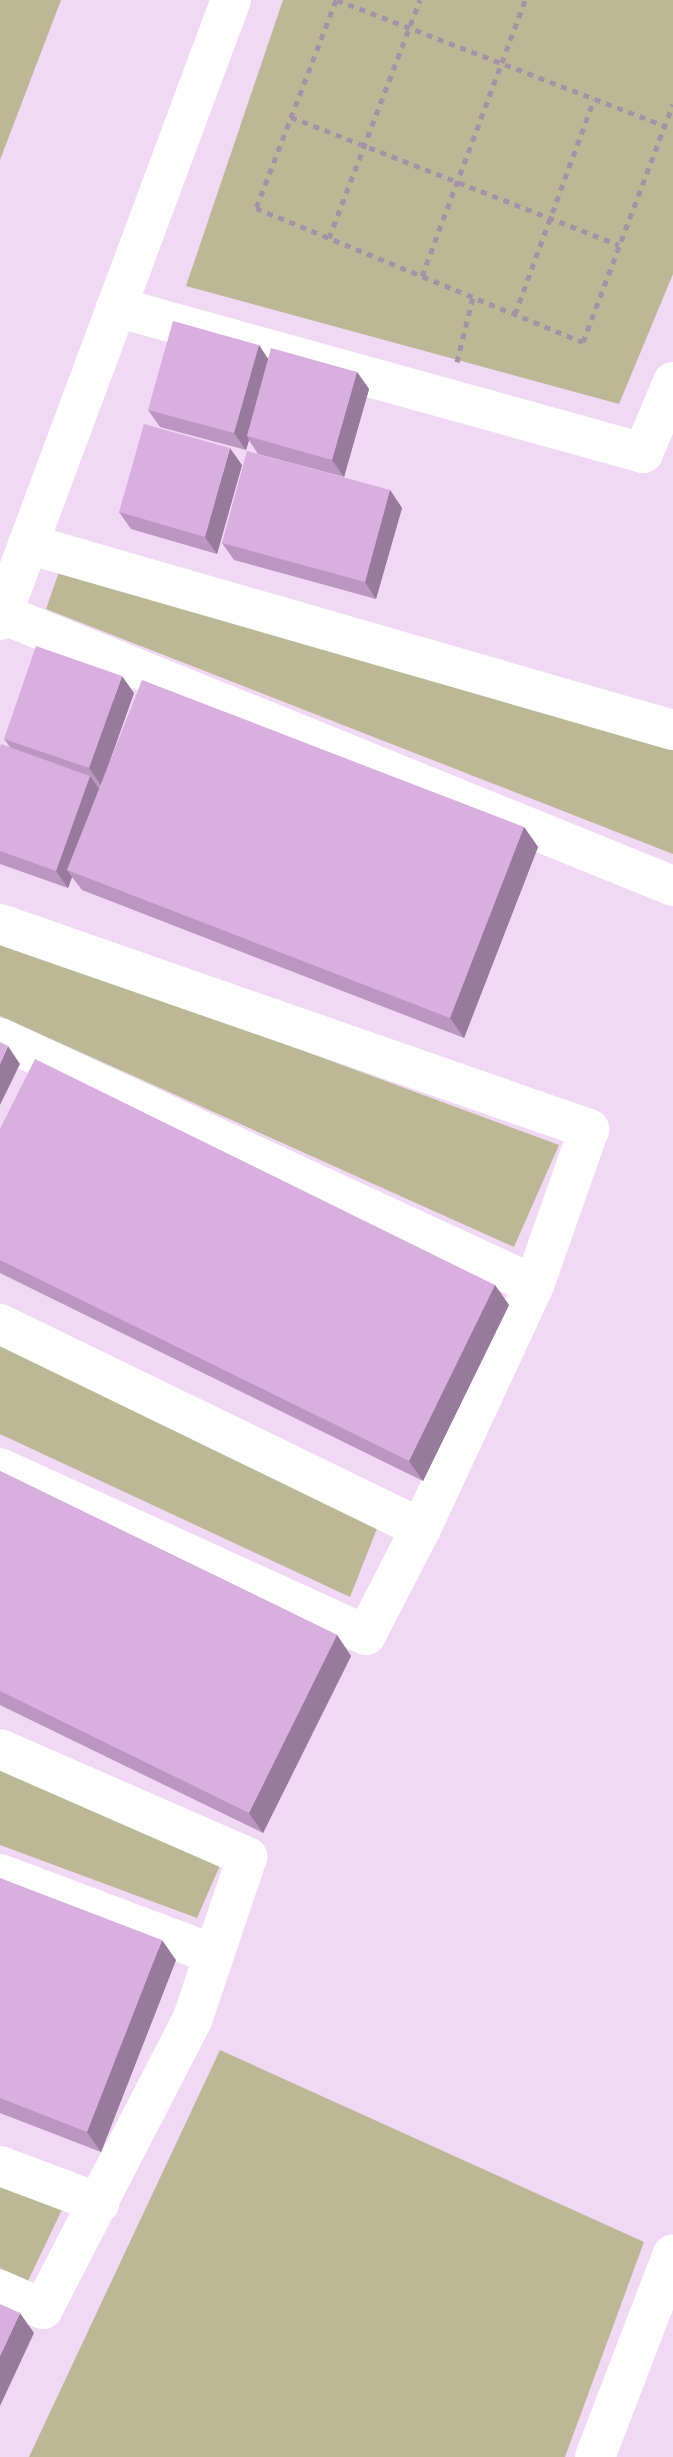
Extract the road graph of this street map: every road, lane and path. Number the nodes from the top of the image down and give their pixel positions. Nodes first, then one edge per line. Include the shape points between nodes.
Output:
1 (231, 0) edge
2 (336, 0) edge
3 (420, 0) edge
4 (525, 0) edge
5 (410, 28) junction
6 (502, 64) junction
7 (594, 99) junction
8 (673, 104) edge
9 (291, 117) junction
10 (665, 126) junction
11 (364, 145) junction
12 (458, 181) junction
13 (550, 218) junction
14 (329, 238) junction
15 (619, 245) junction
16 (422, 276) junction
17 (473, 297) junction
18 (116, 307) junction
19 (515, 314) junction
20 (673, 382) edge
21 (447, 398) junction
22 (658, 458) edge
23 (28, 544) junction
24 (1, 617) edge
25 (673, 729) edge
26 (673, 886) edge
27 (0, 924) edge
28 (0, 1038) edge
29 (534, 1285) junction
30 (0, 1324) edge
31 (0, 1468) edge
32 (421, 1528) junction
33 (0, 1749) edge
34 (0, 1874) edge
35 (213, 1954) junction
36 (0, 2166) edge
37 (99, 2203) junction
38 (673, 2254) edge
39 (0, 2290) edge
40 (595, 2457) edge

1 - 18 street
2 - 5 path
2 - 9 path
3 - 5 path
4 - 6 path
5 - 6 path
5 - 11 path
6 - 7 path
6 - 12 path
7 - 10 path
7 - 13 path
8 - 10 path
9 - 11 path
9 - 14 path via 256,208
10 - 15 path
11 - 12 path
11 - 14 path
12 - 13 path
12 - 16 path
13 - 15 path
13 - 19 path
14 - 16 path
15 - 19 path via 583,342
16 - 17 path
17 - 19 path
17 - 21 path
18 - 21 street
18 - 23 street
20 - 22 street
21 - 22 street
23 - 24 street
23 - 25 street
24 - 26 street
27 - 29 street via 589,1129
28 - 29 street
29 - 32 street
30 - 32 street
31 - 32 street via 366,1635
33 - 35 street via 247,1857
34 - 35 street
35 - 37 street via 192,2020
36 - 37 street
37 - 39 street via 43,2309
38 - 40 street

